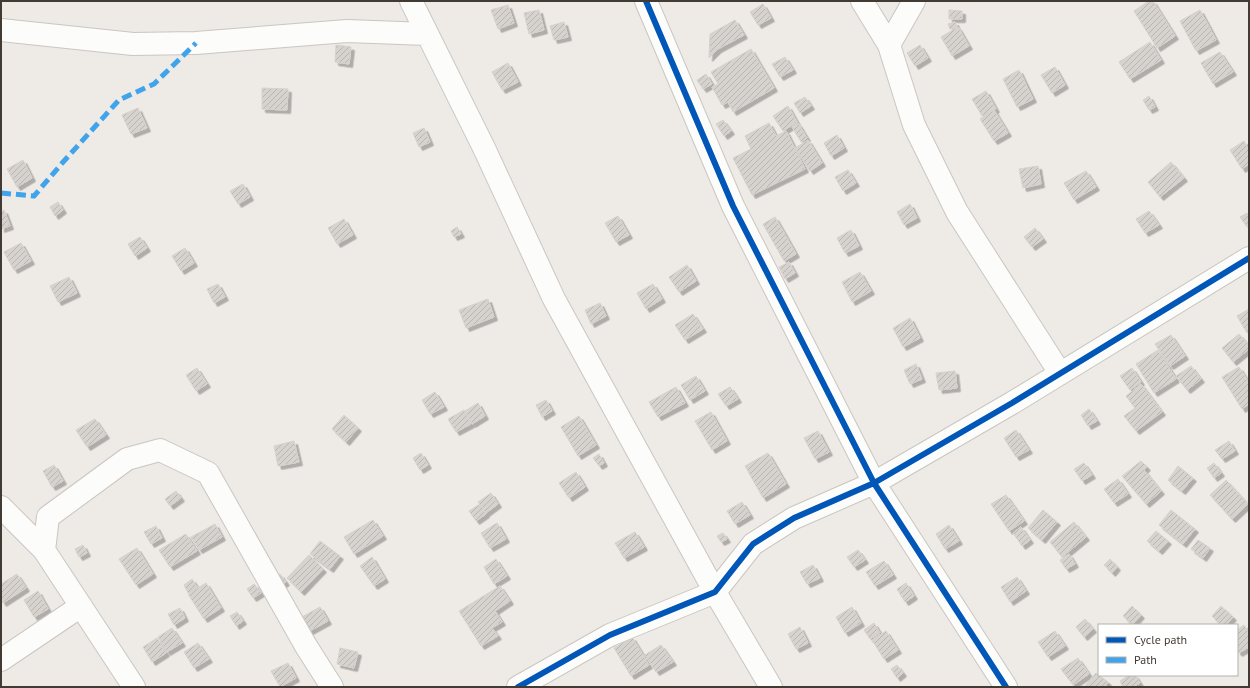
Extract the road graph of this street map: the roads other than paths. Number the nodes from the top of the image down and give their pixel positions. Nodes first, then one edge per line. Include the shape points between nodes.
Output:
1 (411, 1) edge
2 (646, 1) edge
3 (862, 1) edge
4 (914, 1) edge
5 (1, 30) edge
6 (427, 34) junction
7 (889, 45) junction
8 (1249, 258) edge
9 (1060, 373) junction
10 (874, 483) junction
11 (1, 507) edge
12 (44, 550) junction
13 (715, 592) junction
14 (81, 606) junction
15 (1, 660) edge
16 (134, 687) edge
17 (332, 687) edge
18 (518, 687) edge
19 (771, 687) edge
20 (1006, 687) edge

1 - 6 street
2 - 10 street via 733,206
3 - 7 street
4 - 7 street
5 - 6 street via 133,44 196,43 347,31
6 - 13 street via 484,148 554,299
7 - 9 street via 914,125 957,212
8 - 9 street
9 - 10 street
10 - 13 street via 794,518 753,544
10 - 20 street
11 - 12 street
12 - 14 street
12 - 17 street via 48,517 127,459 160,450 208,473
13 - 18 street via 610,635
13 - 19 street
14 - 15 street
14 - 16 street

